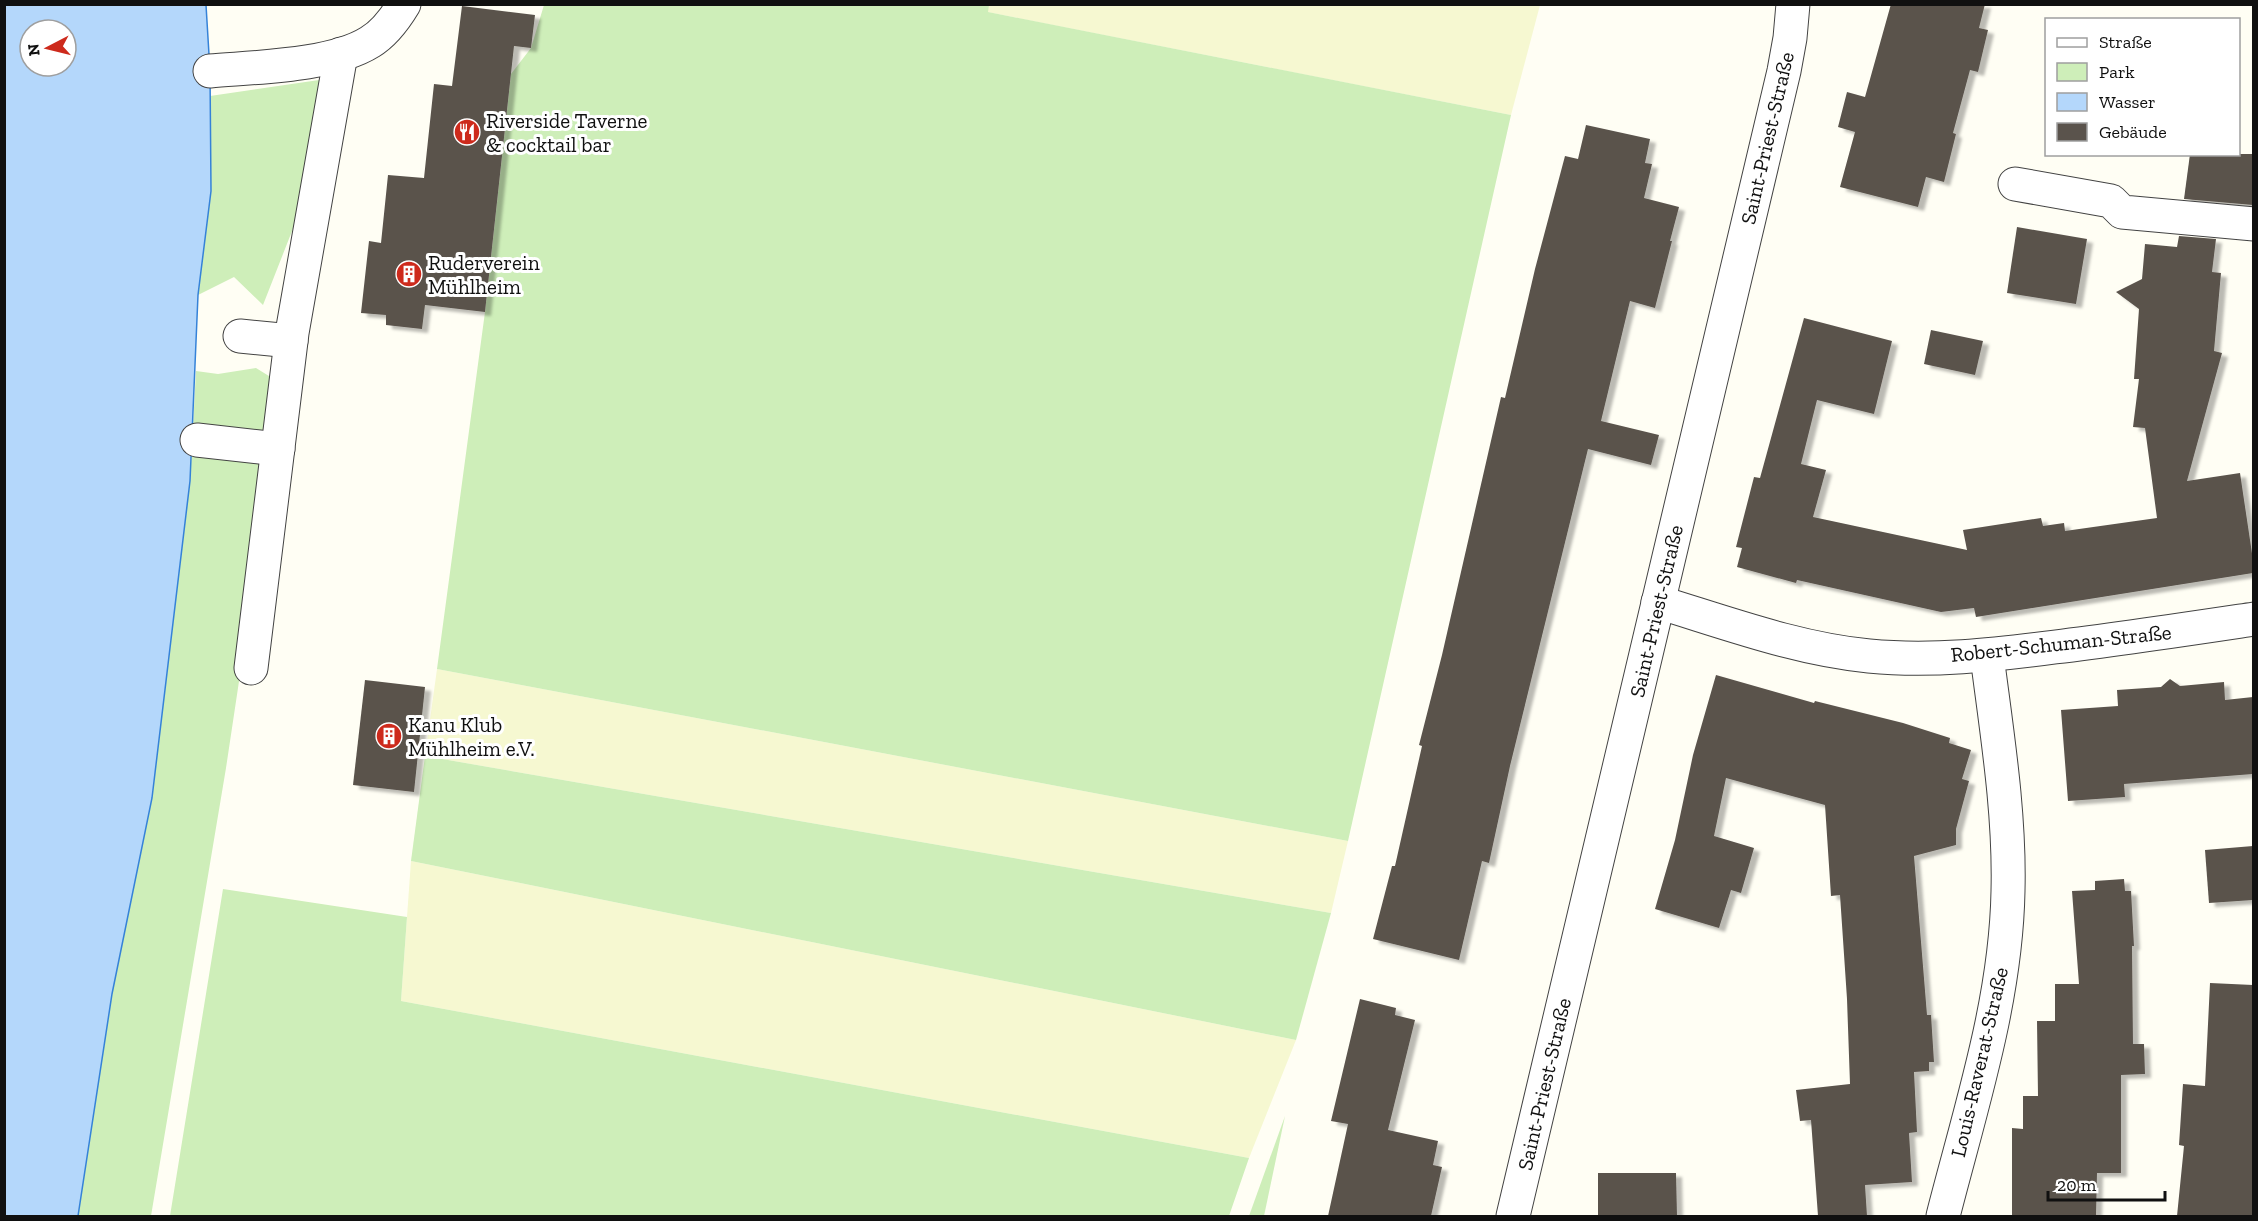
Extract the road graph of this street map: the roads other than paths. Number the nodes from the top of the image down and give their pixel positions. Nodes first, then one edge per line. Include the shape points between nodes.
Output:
1 (404, 4) edge
2 (1792, 4) edge
3 (341, 54) junction
4 (210, 72) dead end
5 (2015, 184) dead end
6 (2253, 224) edge
7 (240, 336) dead end
8 (291, 341) junction
9 (197, 440) dead end
10 (278, 448) junction
11 (1658, 602) junction
12 (2253, 619) edge
13 (1987, 656) junction
14 (251, 668) dead end
15 (1513, 1216) edge
16 (1943, 1216) edge

1 - 3 street via 385,31 369,43
2 - 11 street, Saint-Priest-Straße via 1791,38 1784,70
3 - 4 street
3 - 8 street
5 - 6 street via 2111,201 2122,212
7 - 8 street
8 - 10 street
9 - 10 street
10 - 14 street
11 - 13 street, Robert-Schuman-Straße via 1837,651 1913,658
11 - 15 street, Saint-Priest-Straße
12 - 13 street, Robert-Schuman-Straße
13 - 16 street, Louis-Raverat-Straße via 2006,823 2005,935 1990,1032

